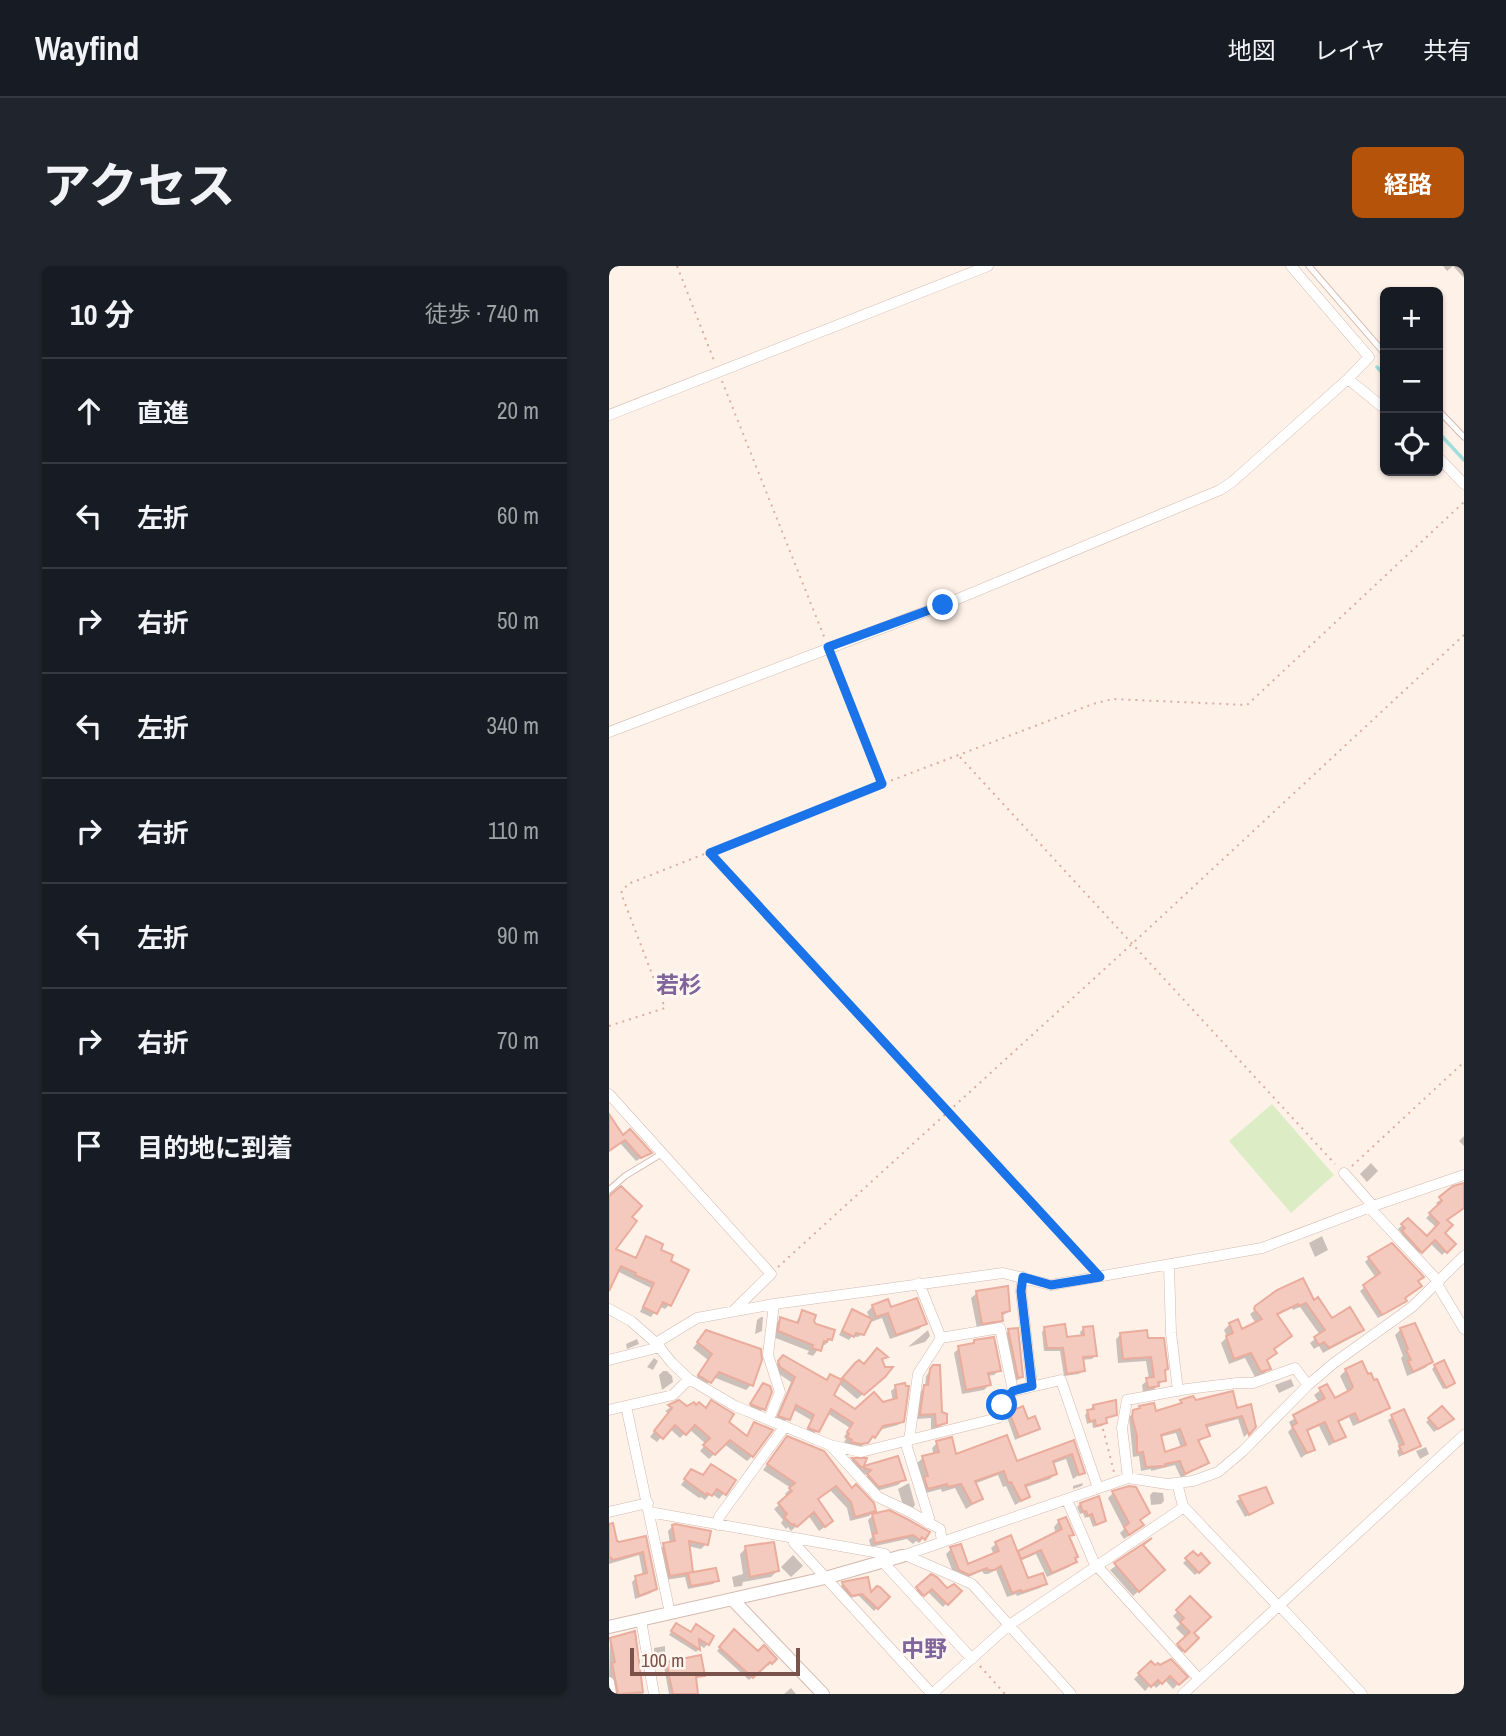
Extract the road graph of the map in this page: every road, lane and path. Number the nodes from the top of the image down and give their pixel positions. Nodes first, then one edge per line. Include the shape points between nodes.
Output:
1 (677, 266) edge
2 (988, 266) edge
3 (1291, 266) edge
4 (1309, 266) edge
5 (1382, 350) edge
6 (718, 372) junction
7 (1348, 379) junction
8 (1380, 405) edge
9 (1441, 413) edge
10 (609, 415) edge
11 (1464, 437) edge
12 (1443, 462) edge
13 (1464, 484) edge
14 (1464, 502) edge
15 (1464, 635) edge
16 (828, 647) junction
17 (609, 732) edge
18 (959, 756) junction
19 (882, 784) junction
20 (710, 853) junction
21 (1133, 943) junction
22 (609, 1026) edge
23 (1464, 1062) edge
24 (609, 1094) edge
25 (947, 1113) junction
26 (663, 1153) junction
27 (1344, 1173) junction
28 (1464, 1175) edge
29 (609, 1190) edge
30 (1371, 1207) junction
31 (1464, 1256) edge
32 (1169, 1265) junction
33 (771, 1274) junction
34 (1023, 1277) junction
35 (1100, 1277) junction
36 (919, 1283) junction
37 (1438, 1283) junction
38 (774, 1304) junction
39 (609, 1309) edge
40 (732, 1311) junction
41 (1464, 1329) edge
42 (941, 1338) junction
43 (658, 1345) junction
44 (609, 1360) edge
45 (689, 1379) junction
46 (1308, 1385) junction
47 (1032, 1386) junction
48 (1013, 1391) junction
49 (1178, 1391) junction
50 (626, 1406) junction
51 (609, 1410) edge
52 (769, 1419) junction
53 (785, 1426) junction
54 (1103, 1429) dead end
55 (1464, 1435) edge
56 (907, 1441) junction
57 (830, 1445) junction
58 (1128, 1478) junction
59 (1116, 1482) junction
60 (1177, 1483) junction
61 (1098, 1488) junction
62 (1067, 1500) junction
63 (1184, 1507) junction
64 (649, 1508) junction
65 (609, 1513) edge
66 (928, 1522) junction
67 (718, 1525) junction
68 (793, 1538) junction
69 (942, 1541) junction
70 (904, 1556) junction
71 (886, 1561) junction
72 (1097, 1567) junction
73 (825, 1578) junction
74 (732, 1599) junction
75 (1278, 1605) junction
76 (670, 1613) junction
77 (641, 1620) junction
78 (1008, 1626) junction
79 (609, 1628) edge
80 (972, 1658) junction
81 (1199, 1679) junction
82 (609, 1682) edge
83 (611, 1694) edge
84 (654, 1694) edge
85 (823, 1694) edge
86 (932, 1694) edge
87 (1005, 1694) edge
88 (1072, 1694) edge
89 (1183, 1694) edge
90 (1362, 1694) edge

1 - 6 path
2 - 6 street
3 - 7 street via 1369,357
4 - 5 lane
6 - 10 street
6 - 16 path
7 - 8 street
7 - 16 street via 1220,490 955,600
9 - 11 lane
12 - 13 street
14 - 18 path via 1247,705 1113,699
15 - 21 path
16 - 17 street
16 - 19 path
18 - 19 path
18 - 21 path
19 - 20 path
20 - 22 path via 628,884 621,893 665,1008
20 - 25 path
21 - 25 path
21 - 27 path
23 - 27 path
24 - 26 street
25 - 33 path
25 - 35 path
26 - 29 lane
26 - 33 street
27 - 30 street
28 - 30 street
30 - 32 street via 1262,1248
30 - 37 street
31 - 37 street
32 - 35 street
32 - 49 street
33 - 40 street
34 - 35 street via 1051,1285
34 - 36 street via 1003,1273
34 - 47 street
36 - 38 street
36 - 42 street
37 - 41 street
37 - 46 street
38 - 40 street
38 - 52 street via 768,1355 779,1392
39 - 43 street
40 - 43 street via 697,1318
42 - 48 street via 1000,1328
42 - 56 street via 918,1374
43 - 44 street
43 - 45 street
45 - 50 street via 673,1395
45 - 52 street via 735,1406
46 - 49 street via 1295,1368 1253,1383
46 - 60 street via 1218,1472
47 - 48 street
47 - 61 street via 1061,1380
48 - 56 street via 998,1418
49 - 58 street via 1127,1400 1122,1427
50 - 51 street
50 - 64 street
52 - 53 street
53 - 57 street
53 - 67 street via 719,1517
54 - 59 path
55 - 75 street
56 - 57 street via 861,1452
56 - 66 street
57 - 66 street via 878,1497
58 - 59 street
58 - 60 street
59 - 61 street
60 - 63 street
61 - 62 street
62 - 69 street
62 - 72 street
63 - 72 street
63 - 75 street
64 - 65 street
64 - 67 street
64 - 76 street
66 - 69 street via 940,1530
67 - 68 street
68 - 71 street via 885,1554
68 - 73 street
69 - 70 street
70 - 71 street
70 - 78 street via 972,1584
71 - 73 street
71 - 80 street
72 - 78 street
72 - 81 street
73 - 74 street
73 - 86 street
74 - 76 street
74 - 85 street
75 - 81 street
75 - 90 street
76 - 77 street
77 - 79 street
77 - 84 street
78 - 80 street
78 - 88 street
80 - 86 street
80 - 87 path
81 - 89 street
82 - 83 street

